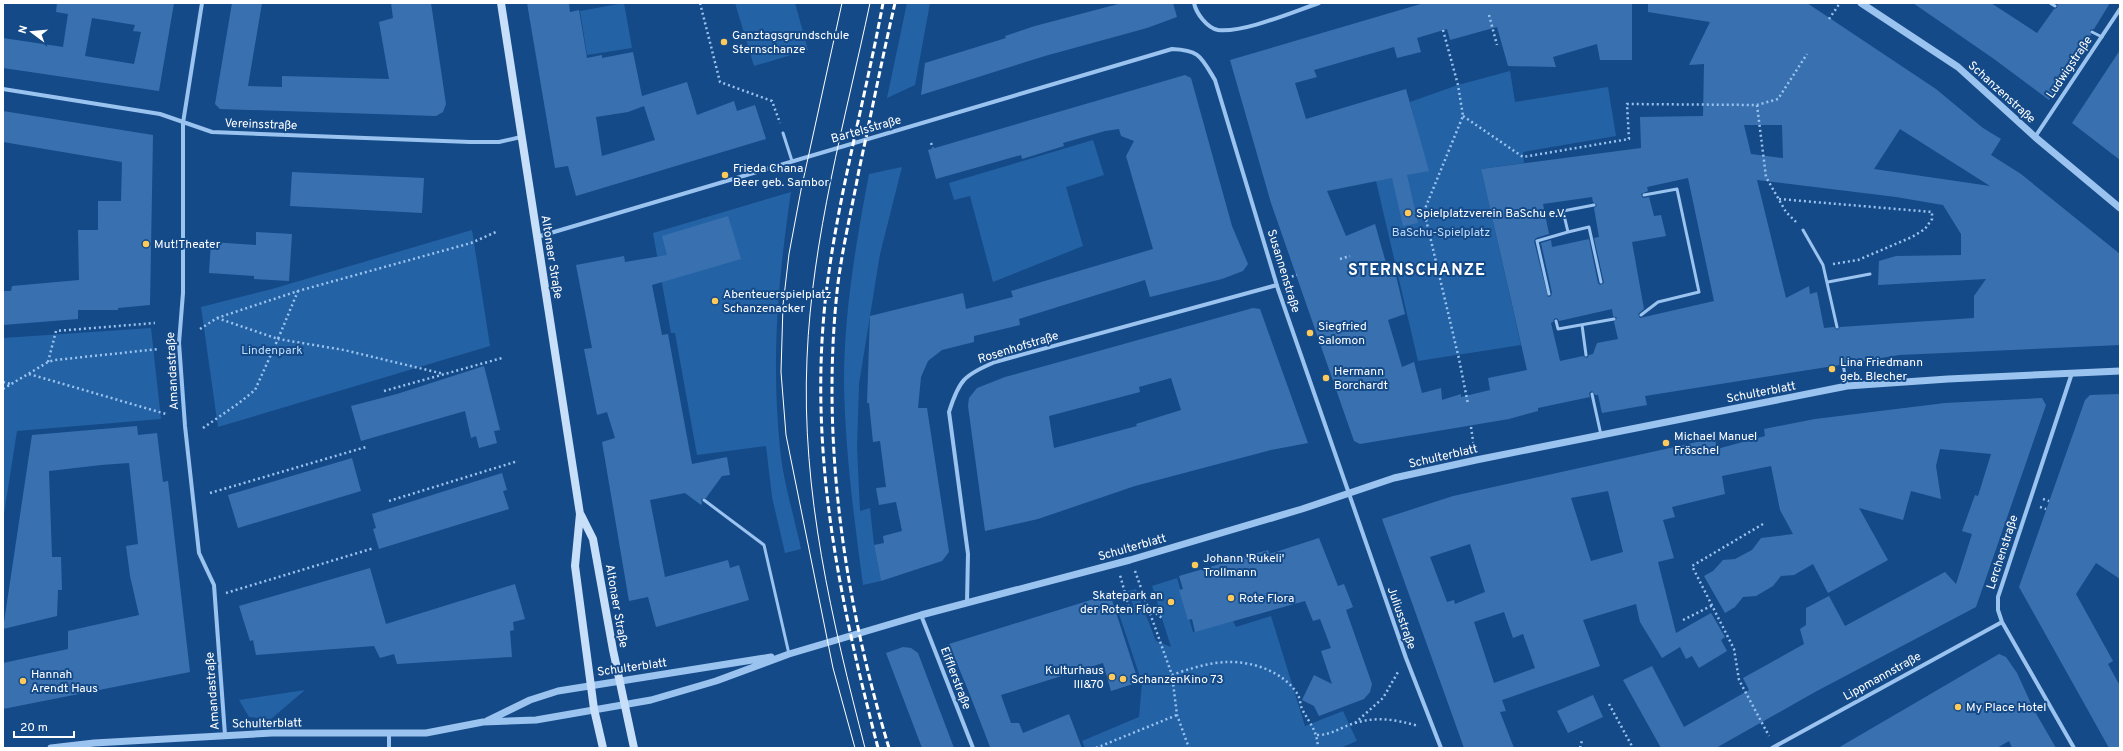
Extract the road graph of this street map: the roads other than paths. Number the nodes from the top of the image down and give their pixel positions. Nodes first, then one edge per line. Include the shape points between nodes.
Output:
1 (202, 3) edge
2 (501, 3) edge
3 (1194, 3) edge
4 (1319, 3) edge
5 (1860, 3) edge
6 (2050, 3) edge
7 (2055, 6) dead end
8 (2120, 9) edge
9 (2092, 32) dead end
10 (2102, 37) junction
11 (1200, 56) joint
12 (3, 89) edge
13 (183, 123) junction
14 (783, 133) road end
15 (522, 137) junction
16 (2035, 137) junction
17 (792, 161) junction
18 (1644, 195) dead end
19 (1594, 205) dead end
20 (2120, 208) edge
21 (1803, 230) road end
22 (1568, 232) junction
23 (537, 237) junction
24 (1870, 274) dead end
25 (1601, 282) dead end
26 (1828, 282) junction
27 (1277, 285) junction
28 (1549, 294) dead end
29 (1641, 315) dead end
30 (1614, 319) dead end
31 (1556, 321) dead end
32 (1582, 325) junction
33 (1837, 327) dead end
34 (1586, 355) dead end
35 (1844, 364) dead end
36 (2120, 370) edge
37 (2072, 373) junction
38 (1847, 386) junction
39 (1592, 394) dead end
40 (1601, 435) junction
41 (1348, 493) junction
42 (704, 500) dead end
43 (580, 514) junction
44 (967, 602) junction
45 (921, 615) junction
46 (2002, 622) junction
47 (789, 654) junction
48 (619, 680) junction
49 (590, 684) junction
50 (624, 704) junction
51 (594, 709) junction
52 (483, 722) junction
53 (388, 734) junction
54 (225, 735) junction
55 (1774, 747) edge
56 (51, 748) edge
57 (389, 748) edge
58 (603, 748) edge
59 (634, 748) edge
60 (973, 748) edge
61 (1441, 748) edge
62 (2074, 748) edge

1 - 13 street, Amandastraße
2 - 15 main road, Altonaer Straße
3 - 4 street via 1195,9 1204,21 1216,30 1239,29
5 - 16 street, Schanzenstraße via 1958,67
6 - 7 lane
8 - 10 street, Ludwigstraße
9 - 10 lane
10 - 16 street, Ludwigstraße
11 - 17 street, Bartelsstraße via 1186,50 1172,50
11 - 27 street, Susannenstraße via 1215,80
12 - 13 street, Vereinsstraße via 160,114
13 - 15 street, Vereinsstraße via 216,133 470,142 499,142
13 - 54 street, Amandastraße via 179,350 199,553 214,585
14 - 17 lane
15 - 23 main road, Altonaer Straße
16 - 20 street, Schanzenstraße
17 - 23 street, Bartelsstraße
18 - 29 lane via 1677,189 1699,292 1658,302
19 - 22 lane via 1563,211
21 - 26 lane via 1823,265
22 - 25 lane via 1589,227
22 - 28 lane via 1537,242
23 - 43 main road, Altonaer Straße
24 - 26 lane
26 - 33 lane
27 - 41 street, Susannenstraße
27 - 44 street, Rosenhofstraße via 995,362 970,372 956,390 949,412 968,554
30 - 32 lane
31 - 32 lane via 1558,329
32 - 34 lane
35 - 38 lane
36 - 37 street, Schulterblatt
37 - 38 street, Schulterblatt
37 - 46 street, Lerchenstraße via 2001,585 1998,610
38 - 40 street, Schulterblatt
39 - 40 lane
40 - 41 street, Schulterblatt via 1394,478
41 - 44 street, Schulterblatt via 1130,560
41 - 61 street, Juliusstraße via 1406,658
42 - 47 lane via 764,546
43 - 48 main road, Altonaer Straße via 593,539
43 - 49 main road, Altonaer Straße via 576,566
44 - 45 street, Schulterblatt
45 - 47 street, Schulterblatt
45 - 60 street, Eifflerstraße
46 - 55 street, Lippmannstraße
46 - 62 street, Lerchenstraße
47 - 48 street, Schulterblatt
47 - 50 street, Schulterblatt via 716,681 651,700
48 - 49 street, Schulterblatt
48 - 50 main road, Altonaer Straße
49 - 51 main road, Altonaer Straße
49 - 52 street, Schulterblatt via 558,690
50 - 51 street, Schulterblatt
50 - 59 main road, Altonaer Straße
51 - 52 street, Schulterblatt via 536,720
51 - 58 main road, Altonaer Straße
52 - 53 street, Schulterblatt via 426,733
53 - 54 street, Schulterblatt via 272,732
53 - 57 street
54 - 56 street, Schulterblatt

